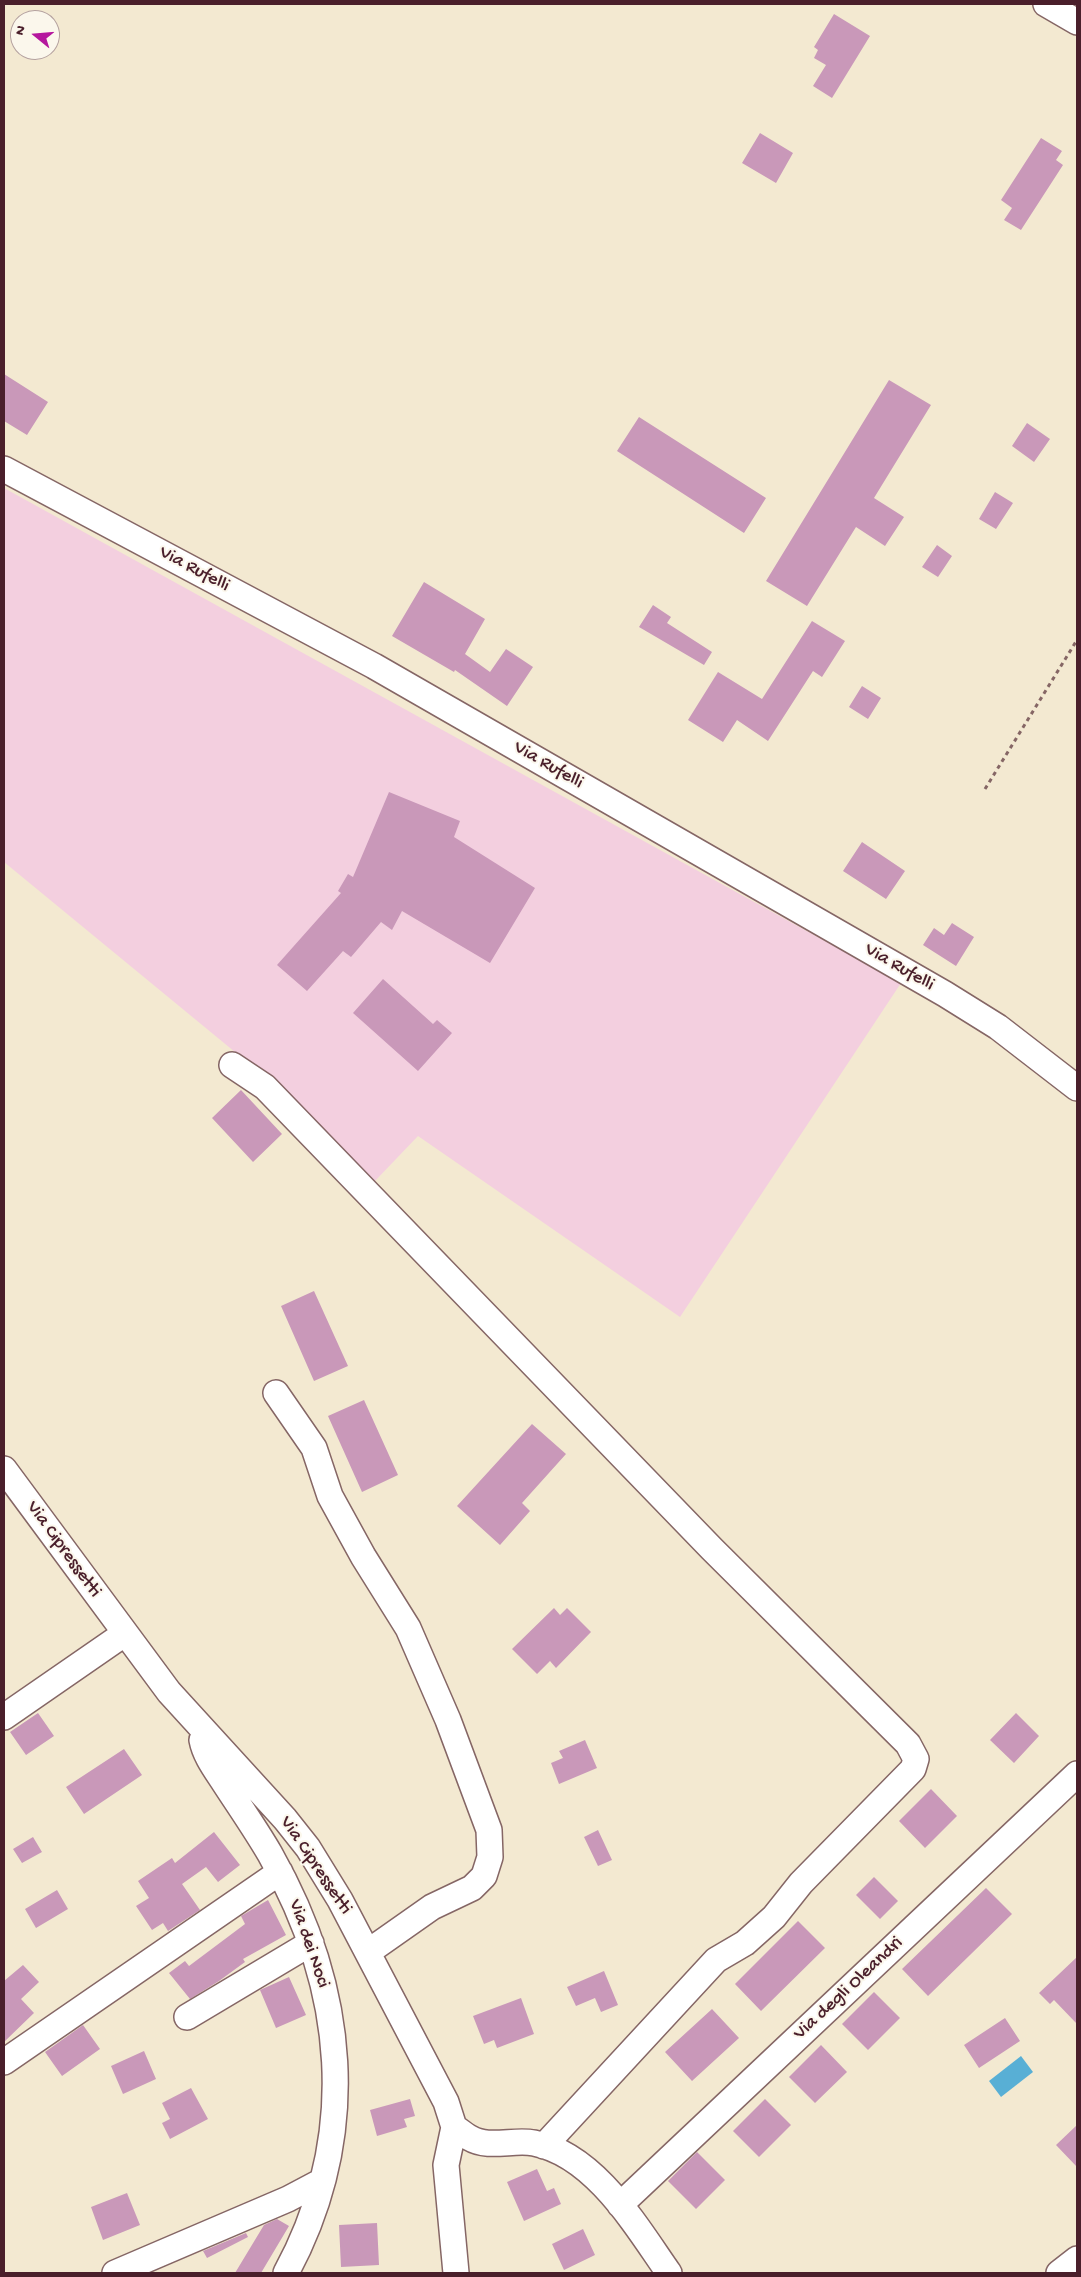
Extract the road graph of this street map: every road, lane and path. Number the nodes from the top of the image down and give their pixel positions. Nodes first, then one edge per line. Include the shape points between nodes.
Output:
1 (1046, 4) edge
2 (1077, 22) edge
3 (4, 469) edge
4 (1077, 640) edge
5 (985, 789) dead end
6 (232, 1065) dead end
7 (1077, 1088) edge
8 (276, 1393) dead end
9 (4, 1469) edge
10 (124, 1634) junction
11 (4, 1717) edge
12 (202, 1730) junction
13 (1077, 1774) edge
14 (280, 1872) junction
15 (311, 1942) junction
16 (368, 1952) junction
17 (187, 2017) dead end
18 (4, 2062) edge
19 (454, 2127) junction
20 (544, 2146) junction
21 (322, 2181) junction
22 (620, 2205) junction
23 (1077, 2259) edge
24 (115, 2273) edge
25 (286, 2273) edge
26 (456, 2273) edge
27 (669, 2273) edge
28 (1059, 2273) edge

1 - 2 street
3 - 7 street, Via Rufelli via 374,666 936,989 998,1027
4 - 5 path
6 - 20 street via 265,1086 712,1549 908,1744 916,1759 913,1769 801,1883 774,1917 745,1943 716,1960
8 - 16 street via 314,1448 330,1496 408,1628 448,1720 489,1830 490,1856 484,1876 472,1888 432,1907
9 - 10 street, Via Cipressetti
10 - 11 street
10 - 12 street, Via Cipressetti
12 - 14 street, Via dei Noci via 202,1742 209,1759
12 - 16 street, Via Cipressetti via 285,1818 308,1848
13 - 22 street, Via degli Oleandri
14 - 15 street, Via dei Noci
14 - 18 street
15 - 17 street
15 - 21 street, Via dei Noci via 331,2022 335,2066 332,2129
16 - 19 street, Via Cipressetti via 446,2102
19 - 20 street via 471,2139 483,2142
19 - 26 street, Via Cipressetti via 446,2165
20 - 22 street via 575,2162
21 - 24 street via 288,2199
21 - 25 street, Via dei Noci via 305,2232
22 - 27 street
23 - 28 street

